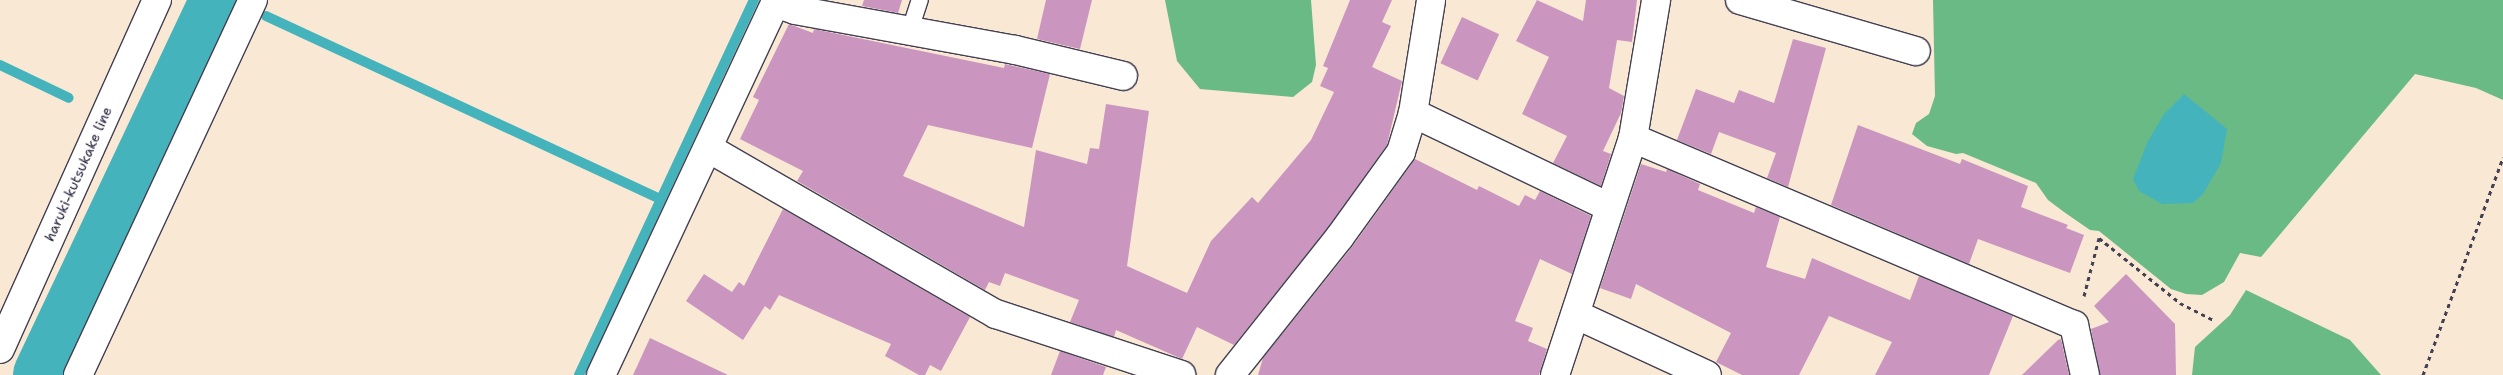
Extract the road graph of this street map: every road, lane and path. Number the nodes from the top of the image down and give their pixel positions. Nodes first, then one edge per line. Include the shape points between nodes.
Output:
1 (157, 0) edge
2 (253, 0) edge
3 (920, 0) edge
4 (1431, 0) edge
5 (1656, 0) edge
6 (1740, 0) edge
7 (776, 2) edge
8 (910, 30) junction
9 (1916, 51) dead end
10 (1123, 76) dead end
11 (1413, 113) junction
12 (1633, 138) junction
13 (708, 148) junction
14 (2503, 157) edge
15 (1608, 207) junction
16 (1577, 315) junction
17 (2214, 320) dead end
18 (2074, 325) junction
19 (0, 349) edge
20 (78, 375) edge
21 (601, 375) edge
22 (1181, 375) edge
23 (1230, 375) edge
24 (1555, 375) edge
25 (1707, 375) edge
26 (2086, 375) edge
27 (2423, 375) edge

1 - 19 street, haruki-kutsukake line
2 - 20 street
3 - 8 lane
4 - 11 street
5 - 12 street
6 - 9 street
7 - 8 street
7 - 13 street
8 - 10 street via 1015,50
11 - 15 street
11 - 23 street via 1401,152 1339,238
12 - 15 street
12 - 18 street
13 - 21 street
13 - 22 street via 996,314
14 - 27 path
15 - 16 street
16 - 24 street
16 - 25 street
17 - 18 path via 2180,302 2099,238
18 - 26 street

